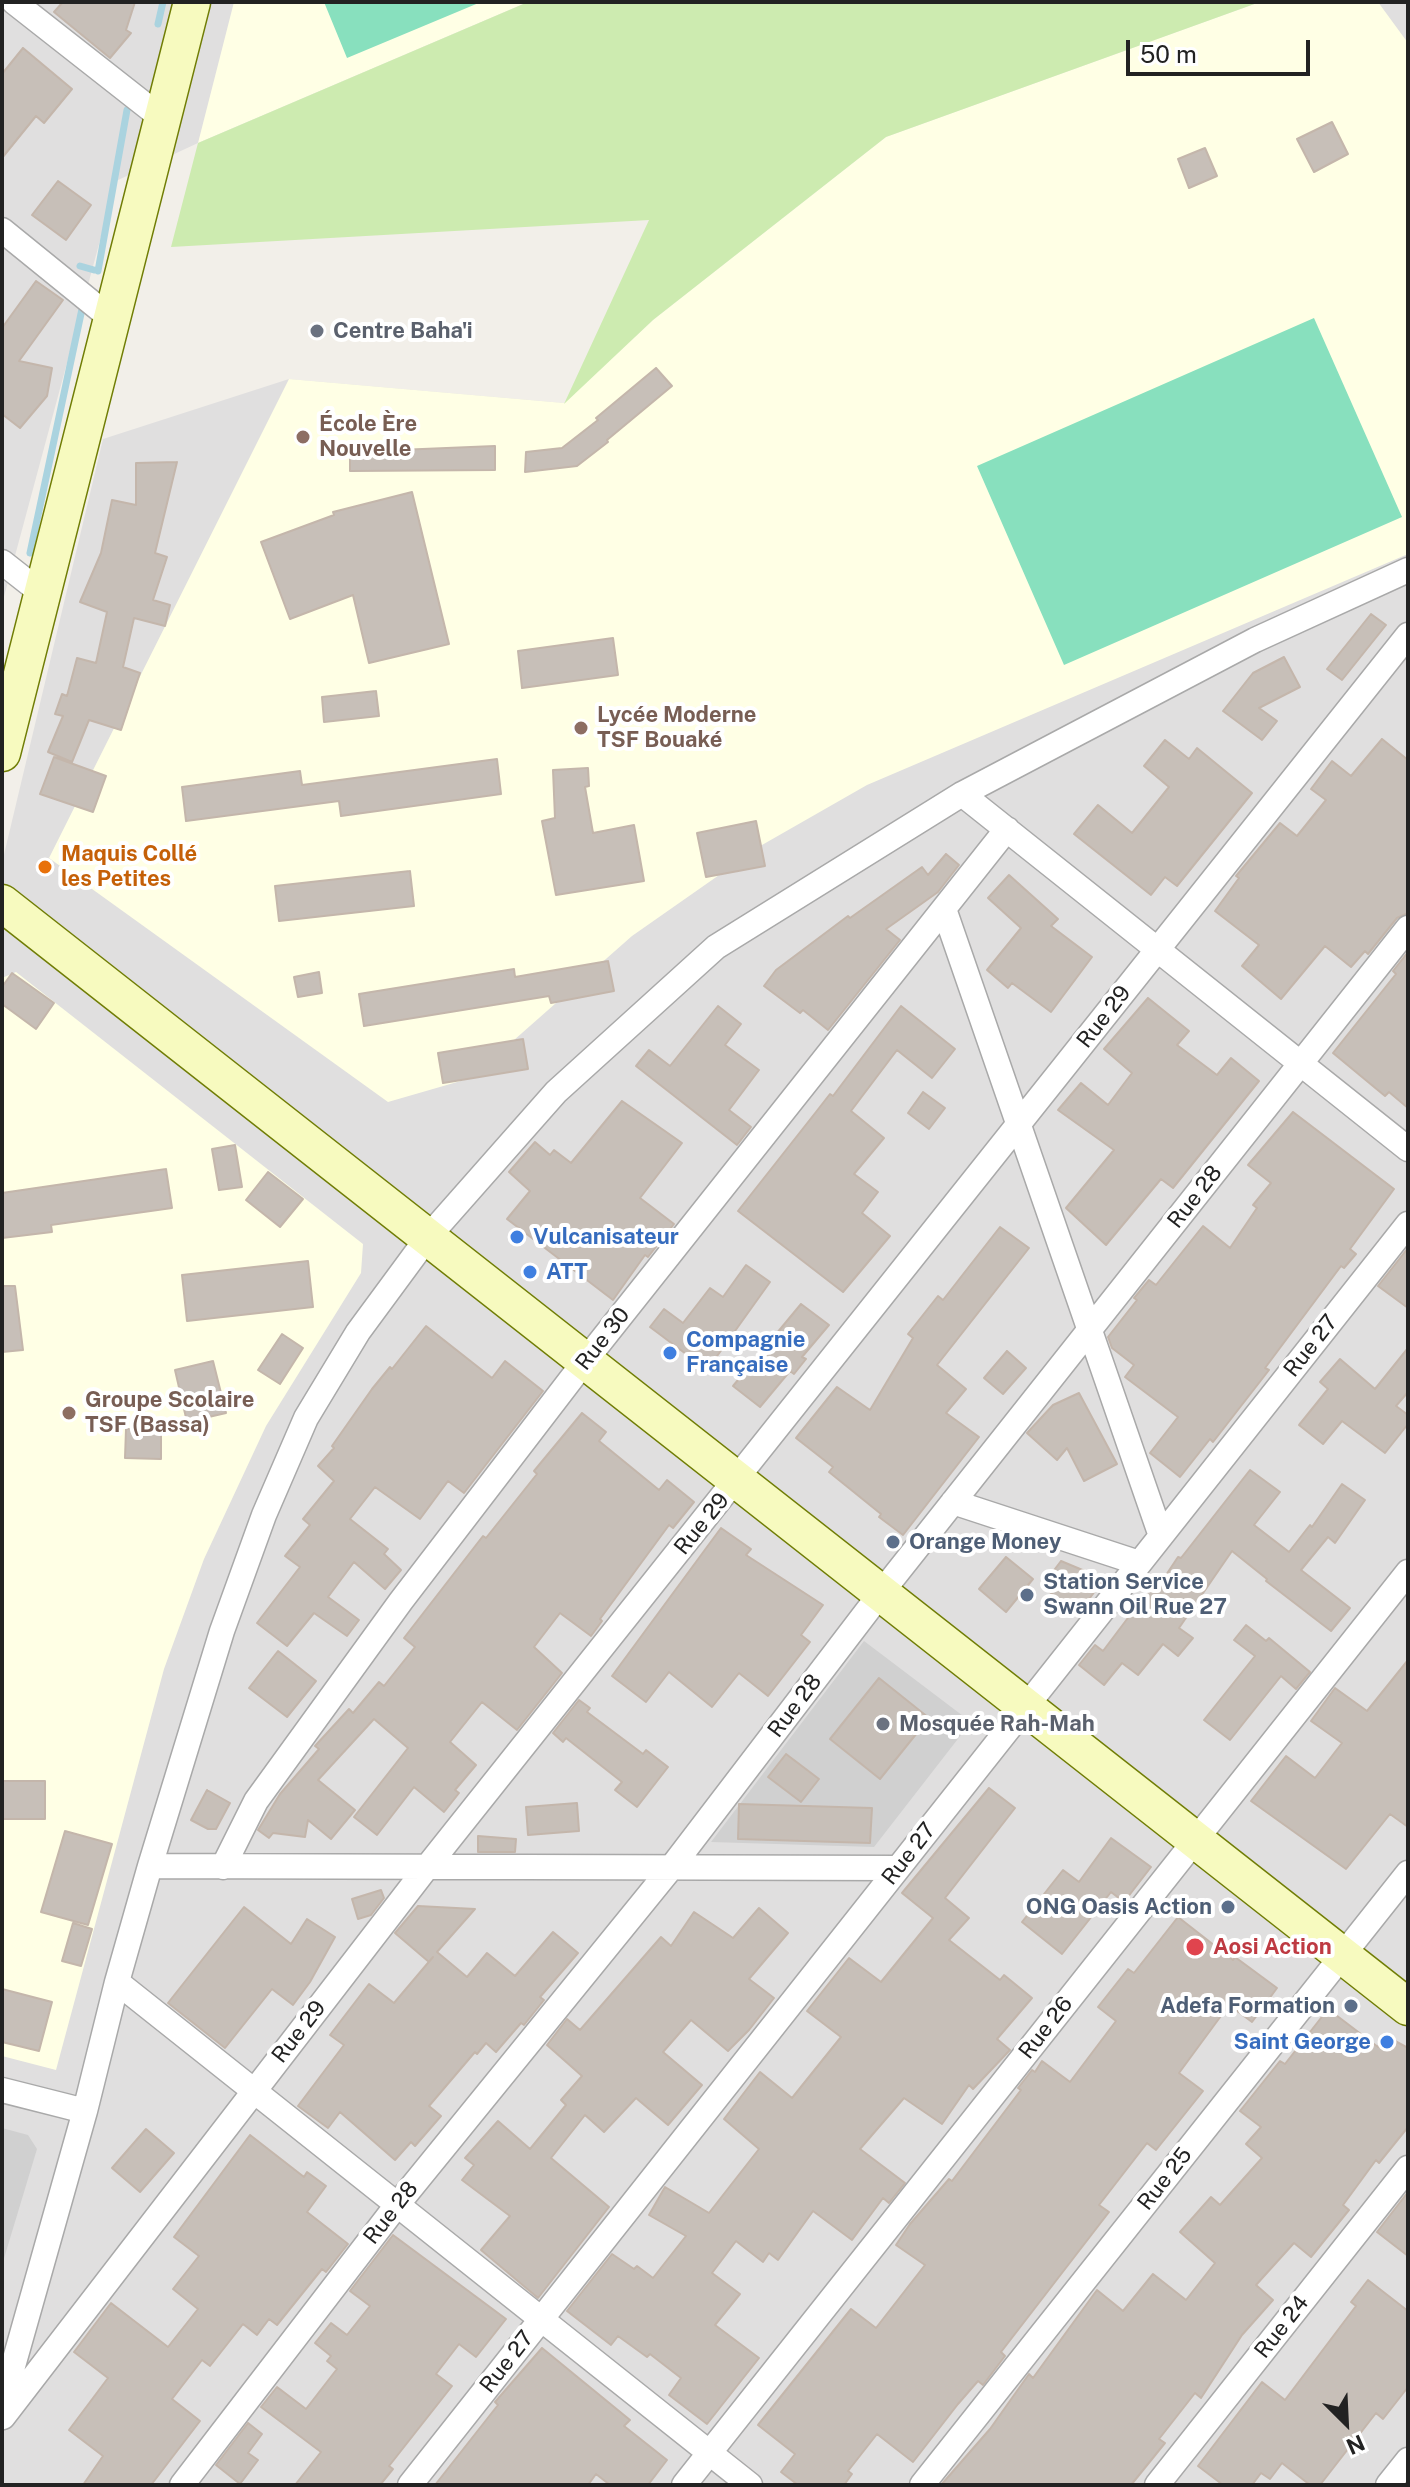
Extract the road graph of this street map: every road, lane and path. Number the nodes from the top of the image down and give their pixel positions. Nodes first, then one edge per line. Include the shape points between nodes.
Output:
1 (14, 2) edge
2 (192, 2) edge
3 (163, 119) junction
4 (2, 230) edge
5 (113, 320) junction
6 (2, 562) edge
7 (1408, 570) edge
8 (44, 595) junction
9 (1408, 635) edge
10 (2, 753) edge
11 (962, 794) junction
12 (1007, 829) junction
13 (2, 903) edge
14 (944, 909) junction
15 (1408, 928) edge
16 (1158, 950) junction
17 (1301, 1064) junction
18 (1018, 1125) junction
19 (1408, 1149) edge
20 (1408, 1224) edge
21 (428, 1237) junction
22 (1089, 1330) junction
23 (585, 1361) junction
24 (737, 1480) junction
25 (953, 1502) junction
26 (1161, 1536) junction
27 (1139, 1563) junction
28 (1408, 1572) edge
29 (881, 1593) junction
30 (1026, 1707) junction
31 (1196, 1840) junction
32 (150, 1866) junction
33 (223, 1867) junction
34 (427, 1867) junction
35 (671, 1868) junction
36 (898, 1868) junction
37 (1408, 1873) edge
38 (1343, 1955) junction
39 (117, 1982) junction
40 (1408, 2007) edge
41 (2, 2090) edge
42 (253, 2090) junction
43 (85, 2111) junction
44 (1408, 2168) edge
45 (397, 2205) junction
46 (541, 2319) junction
47 (2, 2405) edge
48 (2, 2419) edge
49 (710, 2453) junction
50 (1408, 2460) edge
51 (182, 2485) edge
52 (410, 2485) edge
53 (684, 2485) edge
54 (750, 2485) edge
55 (922, 2485) edge
56 (1157, 2485) edge
57 (1388, 2485) edge

1 - 3 street
2 - 3 main road
3 - 5 main road
4 - 5 street
5 - 8 main road
6 - 8 street
7 - 11 street via 1255,640
8 - 10 main road
9 - 16 street, Rue 29
11 - 12 street
11 - 21 street via 716,947 556,1092
12 - 14 street, Rue 30
12 - 16 street
13 - 21 main road
14 - 18 street
14 - 23 street, Rue 30
15 - 17 street, Rue 28
16 - 17 street
16 - 18 street, Rue 29
17 - 19 street
17 - 22 street, Rue 28
18 - 22 street
18 - 24 street, Rue 29
20 - 26 street, Rue 27
21 - 23 main road
21 - 32 street via 358,1332 306,1418 222,1631
22 - 25 street, Rue 28
22 - 26 street
23 - 24 main road
23 - 33 street, Rue 30 via 256,1801
24 - 29 main road
24 - 34 street, Rue 29
25 - 27 street
25 - 29 street, Rue 28
26 - 27 street, Rue 27
27 - 30 street, Rue 27
28 - 31 street, Rue 26
29 - 30 main road
29 - 35 street, Rue 28
30 - 31 main road
30 - 36 street, Rue 27
31 - 38 main road
31 - 49 street, Rue 26
32 - 33 street
32 - 39 street
33 - 34 street
34 - 35 street
34 - 42 street, Rue 29
35 - 36 street
35 - 45 street, Rue 28
36 - 46 street, Rue 27
37 - 38 street, Rue 25
38 - 40 main road
38 - 55 street, Rue 25
39 - 42 street
39 - 43 street
41 - 43 street
42 - 45 street
42 - 48 street, Rue 29
43 - 47 street
44 - 56 street, Rue 24
45 - 46 street
45 - 51 street, Rue 28
46 - 49 street
46 - 52 street, Rue 27
49 - 53 street, Rue 26
49 - 54 street
50 - 57 street

